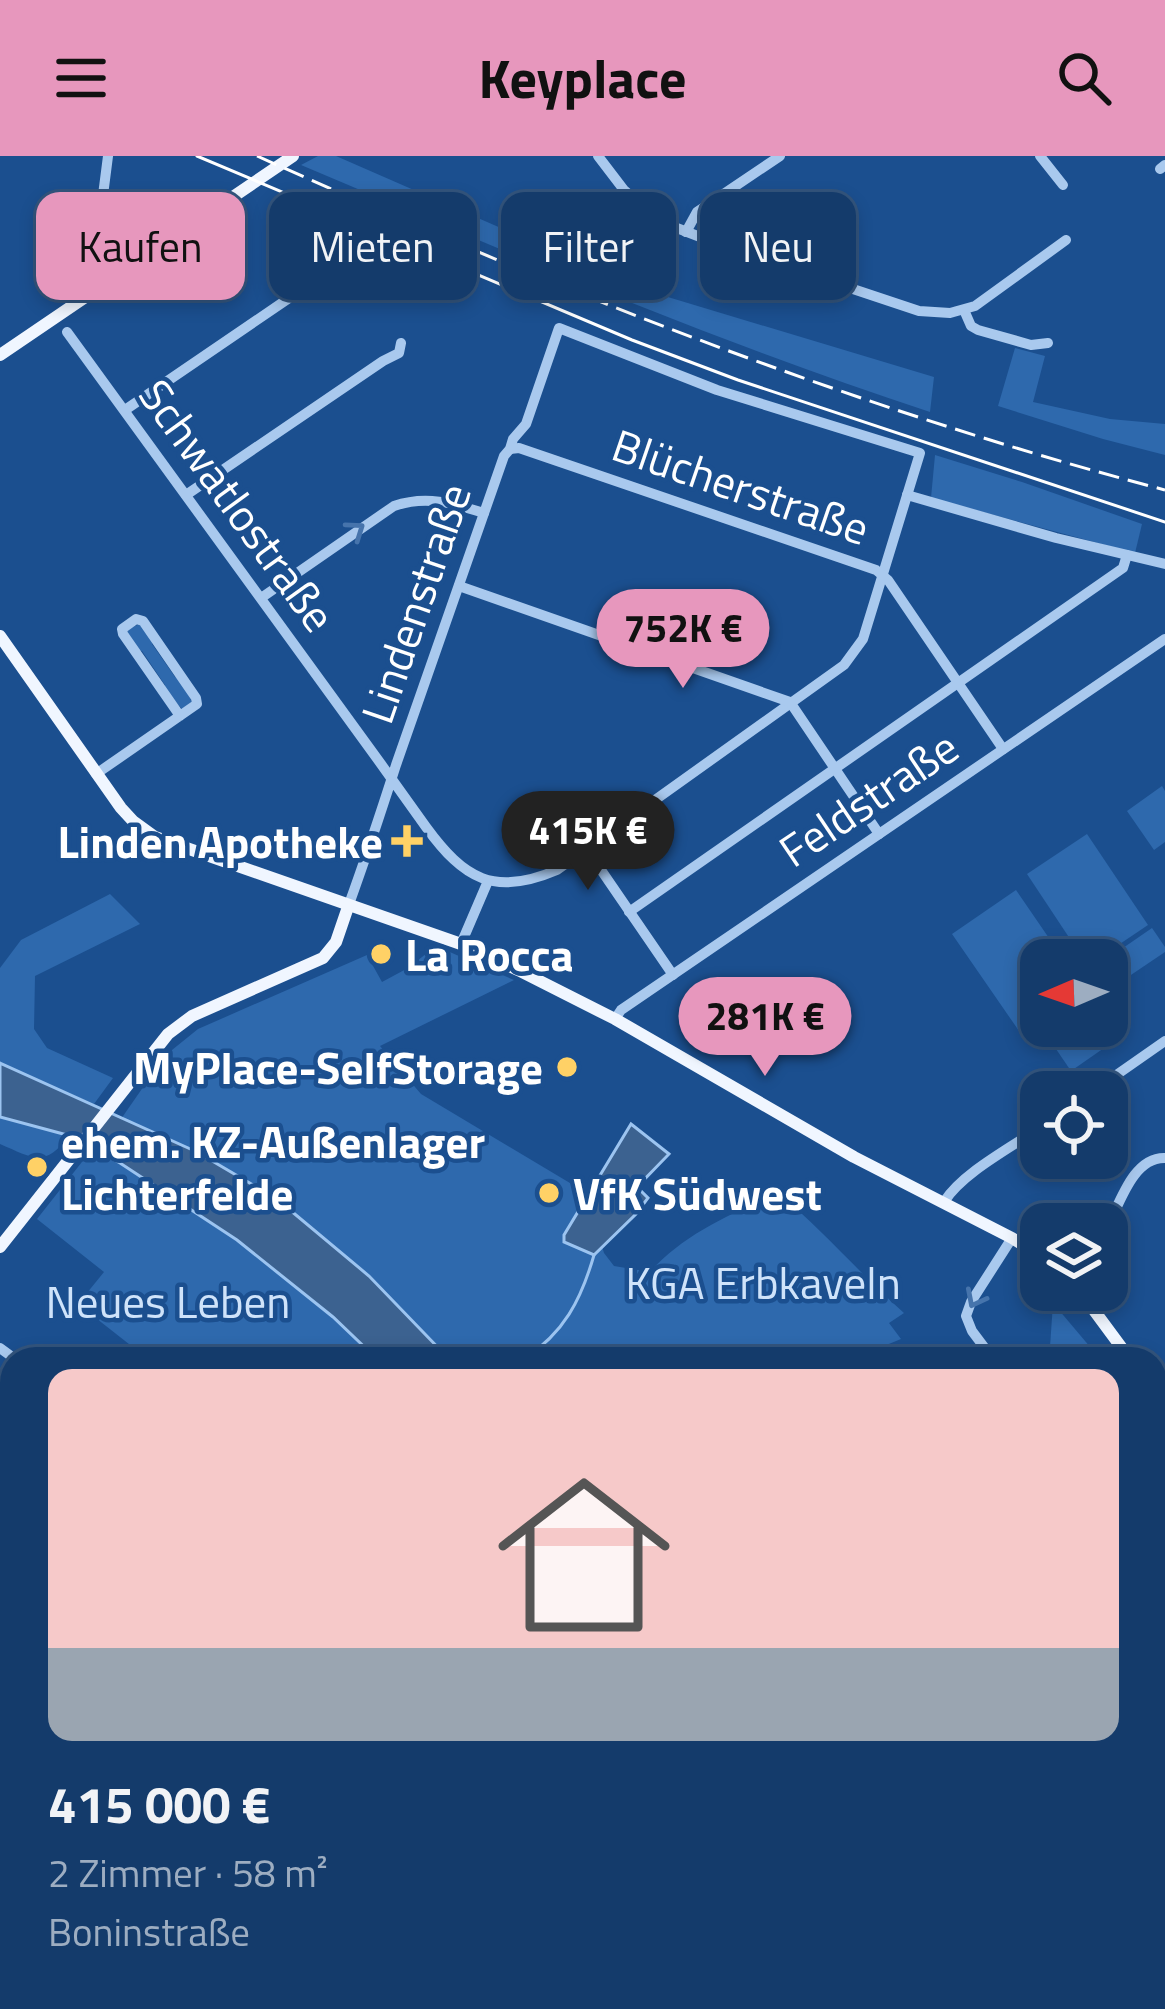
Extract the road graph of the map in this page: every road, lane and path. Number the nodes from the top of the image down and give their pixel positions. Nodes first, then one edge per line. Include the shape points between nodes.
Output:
1 (108, 156) edge
2 (292, 156) edge
3 (598, 156) edge
4 (780, 156) edge
5 (1040, 156) edge
6 (1063, 185) dead end
7 (103, 192) edge
8 (239, 192) edge
9 (686, 232) junction
10 (1066, 240) dead end
11 (81, 300) edge
12 (286, 300) edge
13 (964, 310) junction
14 (67, 332) dead end
15 (1048, 343) dead end
16 (0, 355) edge
17 (389, 357) dead end
18 (125, 410) junction
19 (510, 449) junction
20 (907, 495) junction
21 (186, 496) junction
22 (484, 513) junction
23 (1126, 555) junction
24 (1165, 564) edge
25 (882, 574) junction
26 (458, 586) junction
27 (261, 598) junction
28 (0, 636) edge
29 (1165, 639) edge
30 (958, 683) junction
31 (790, 703) junction
32 (180, 716) junction
33 (1003, 749) junction
34 (835, 769) junction
35 (96, 774) junction
36 (392, 778) junction
37 (879, 835) junction
38 (586, 848) junction
39 (488, 881) junction
40 (348, 907) junction
41 (629, 912) junction
42 (461, 944) junction
43 (673, 974) junction
44 (615, 1019) junction
45 (1165, 1041) edge
46 (1121, 1071) edge
47 (1020, 1141) edge
48 (1165, 1158) edge
49 (944, 1202) junction
50 (1121, 1203) edge
51 (1012, 1238) junction
52 (1020, 1243) edge
53 (0, 1247) edge
54 (1095, 1311) edge
55 (984, 1347) edge
56 (1121, 1347) edge

1 - 7 street
2 - 8 main road
3 - 9 street via 639,203
4 - 9 street via 698,212
5 - 6 street
9 - 13 street via 904,308
10 - 13 street
11 - 16 main road
12 - 18 street
13 - 15 street via 978,330
14 - 18 street, Schwatlostraße
17 - 21 street
18 - 21 street, Schwatlostraße
19 - 20 street, Lindenstraße via 559,328 734,395 920,453
19 - 22 street, Lindenstraße
19 - 25 street, Blücherstraße
20 - 23 street
20 - 25 street
21 - 27 street, Schwatlostraße
22 - 26 street, Lindenstraße
27 -> 22 street via 394,506 440,500
23 - 24 street
23 - 30 street via 1123,568
25 - 30 street, Blücherstraße
25 - 31 street via 854,653
26 - 31 street
26 - 36 street, Lindenstraße
27 - 36 street, Schwatlostraße
28 - 35 main road
29 - 33 street, Feldstraße
30 - 33 street, Blücherstraße
30 - 34 street
31 - 34 street
31 - 38 street
32 - 32 street via 196,698 136,619 123,634
32 - 35 street
33 - 37 street, Feldstraße
34 - 37 street
34 - 41 street
35 - 40 main road via 155,837
36 - 39 street, Schwatlostraße via 445,853
36 - 40 street, Lindenstraße
37 - 43 street, Feldstraße
38 - 39 street via 549,873
38 - 41 street
39 - 42 street
40 - 42 main road
40 - 53 main road via 326,956 178,1026
41 - 43 street
42 - 44 main road
43 - 44 street, Feldstraße
44 - 49 main road
45 - 46 street
47 - 49 street
48 - 50 street via 1142,1164
49 - 51 main road
51 - 52 main road
51 -> 55 street via 966,1316
54 - 56 main road

